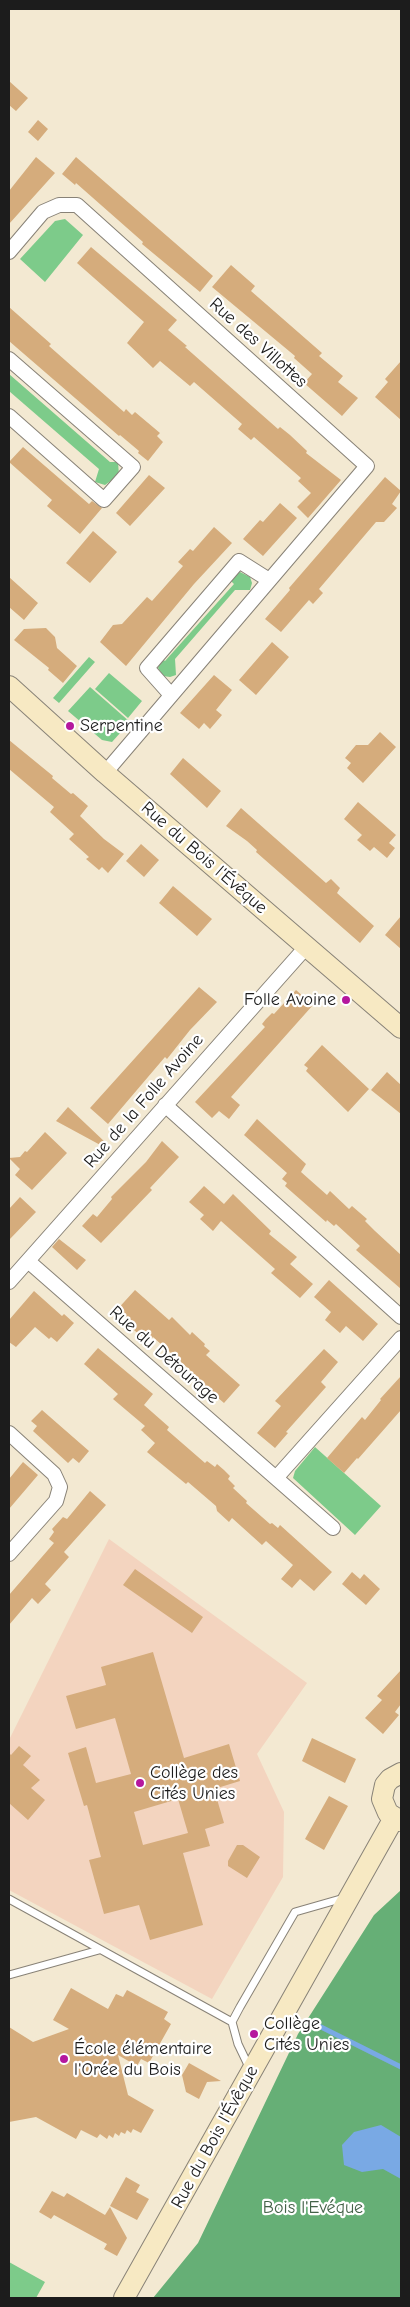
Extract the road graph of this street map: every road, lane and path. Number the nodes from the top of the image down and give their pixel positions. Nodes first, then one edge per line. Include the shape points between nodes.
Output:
1 (9, 252) edge
2 (9, 359) edge
3 (9, 416) edge
4 (268, 580) junction
5 (9, 686) edge
6 (171, 695) junction
7 (105, 773) junction
8 (307, 946) junction
9 (401, 1028) edge
10 (165, 1106) junction
11 (28, 1261) junction
12 (9, 1282) edge
13 (401, 1317) edge
14 (401, 1338) edge
15 (9, 1433) edge
16 (276, 1478) junction
17 (333, 1528) dead end
18 (9, 1554) edge
19 (401, 1773) edge
20 (398, 1819) edge
21 (352, 1896) junction
22 (9, 1899) edge
23 (99, 1950) junction
24 (9, 1975) edge
25 (232, 2022) junction
26 (251, 2072) junction
27 (124, 2298) edge

1 - 4 street, Rue des Villottes via 43,212 60,204 77,205 367,466
2 - 3 street via 133,467 104,500
4 - 6 street, Rue des Villottes
4 - 6 street via 239,561 147,668
5 - 7 street, Rue du Bois l'Évêque
6 - 7 street, Rue des Villottes
7 - 8 street, Rue du Bois l'Évêque
8 - 9 street, Rue du Bois l'Évêque
8 - 10 street, Rue de la Folle Avoine
10 - 11 street, Rue de la Folle Avoine
10 - 13 street
11 - 12 street, Rue de la Folle Avoine
11 - 16 street, Rue du Détourage
14 - 16 street
15 - 18 street via 54,1474 60,1486 56,1501
16 - 17 street, Rue du Détourage
19 - 20 street, Rue du Bois l'Évêque via 390,1779 382,1792 384,1807
20 - 21 street, Rue du Bois l'Évêque
21 - 25 lane via 295,1912
21 - 26 street, Rue du Bois l'Évêque
22 - 23 lane
23 - 24 lane
23 - 25 lane
25 - 26 lane
26 - 27 street, Rue du Bois l'Évêque

